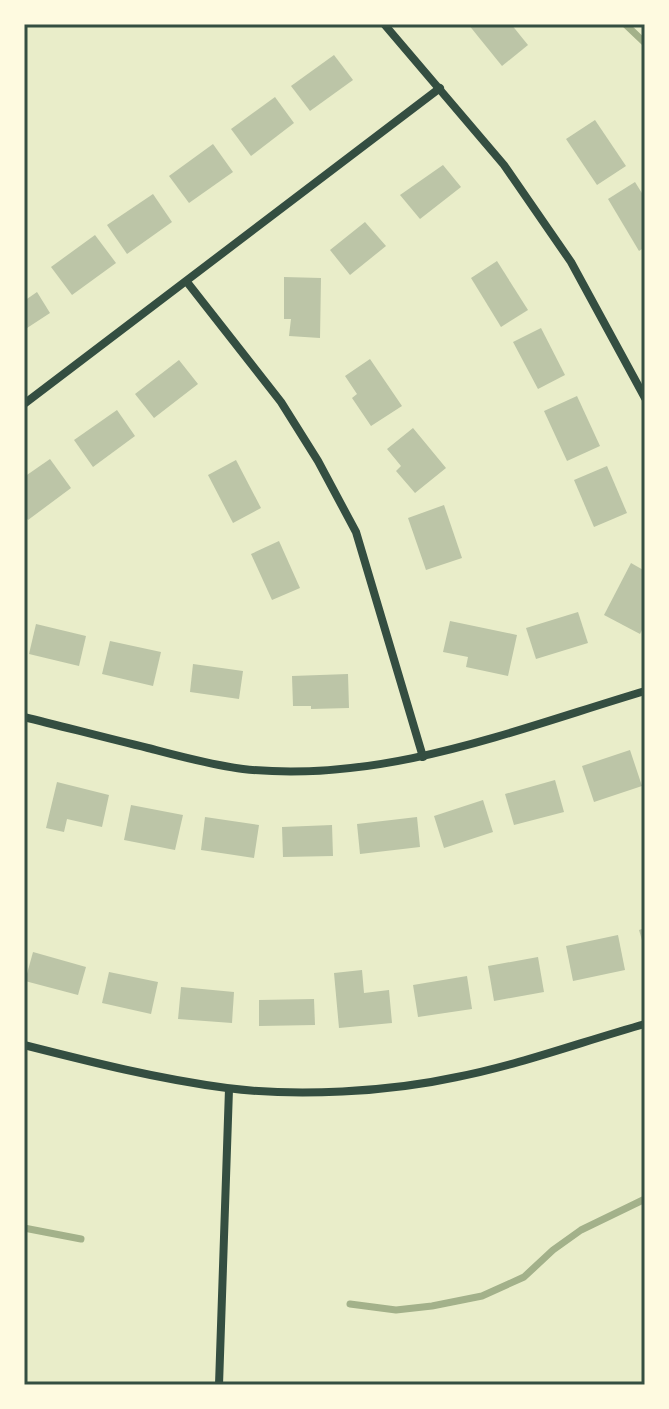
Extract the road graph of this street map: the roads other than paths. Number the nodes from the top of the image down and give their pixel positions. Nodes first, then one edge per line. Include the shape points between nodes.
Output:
1 (384, 24) edge
2 (440, 88) junction
3 (187, 282) junction
4 (645, 398) edge
5 (24, 404) edge
6 (645, 691) edge
7 (24, 717) edge
8 (423, 757) junction
9 (645, 1024) edge
10 (24, 1045) edge
11 (229, 1089) junction
12 (219, 1385) edge

1 - 2 street
2 - 3 street
2 - 4 street via 504,165 571,262
3 - 5 street
3 - 8 street via 281,402 356,532
6 - 8 street
7 - 8 street via 241,769 353,769
9 - 11 street via 458,1077 376,1089
10 - 11 street
11 - 12 street

